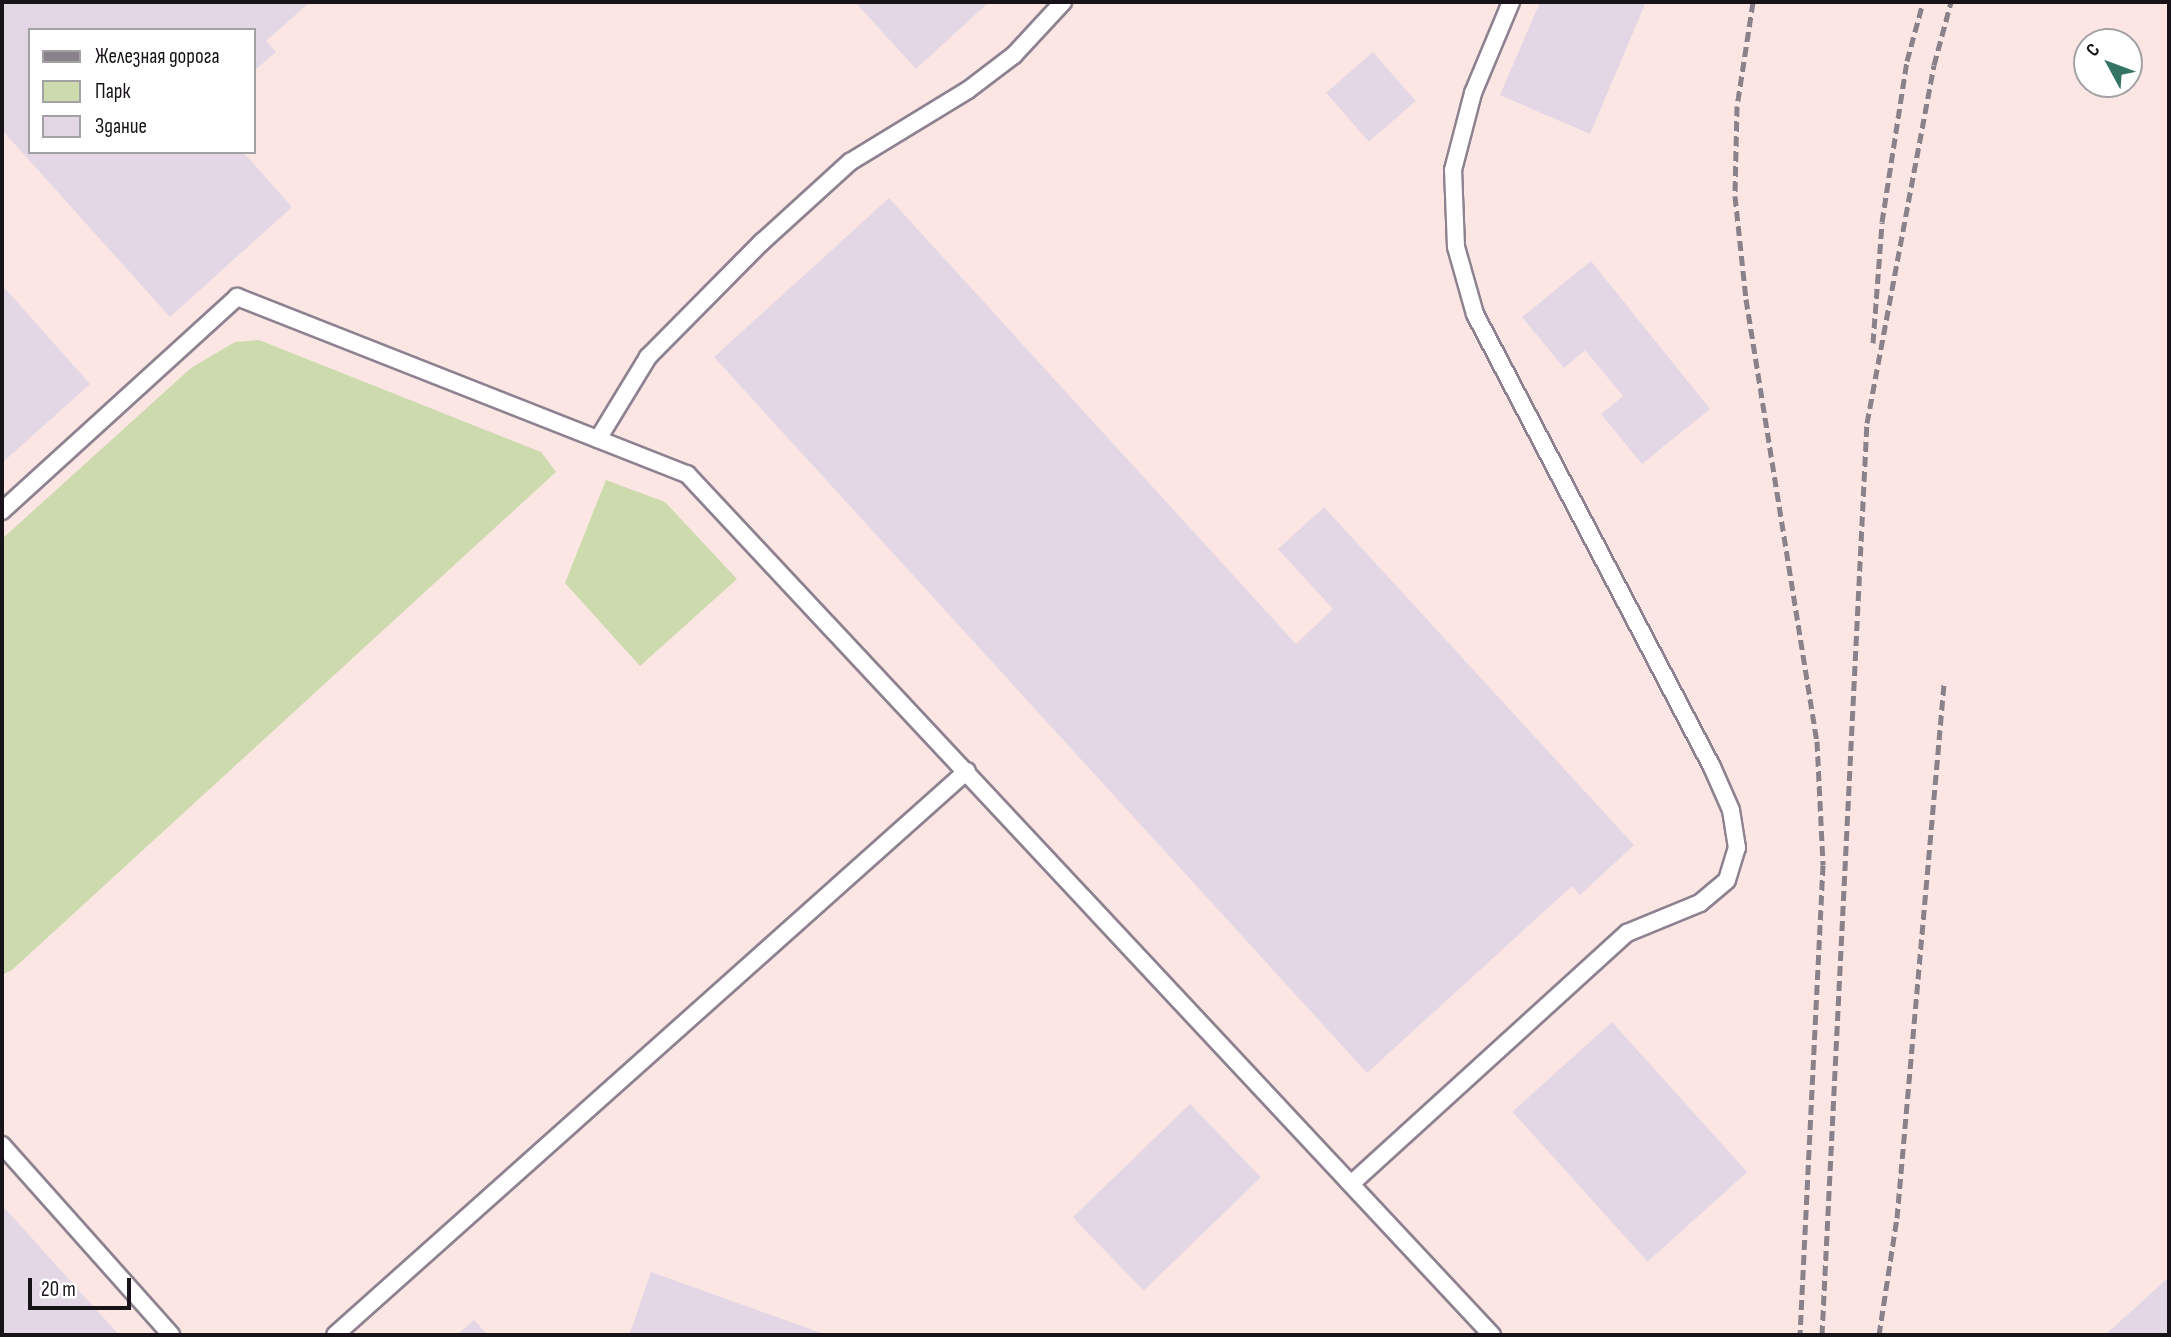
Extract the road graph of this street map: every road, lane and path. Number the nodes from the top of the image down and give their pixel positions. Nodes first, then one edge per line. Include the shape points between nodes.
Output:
1 (1063, 2) edge
2 (1511, 2) edge
3 (598, 439) junction
4 (2, 510) edge
5 (967, 771) junction
6 (2, 1144) edge
7 (1351, 1184) junction
8 (171, 1335) edge
9 (335, 1335) edge
10 (1492, 1335) edge

1 - 3 lane via 1014,55 968,90 850,162 762,242 648,357
2 - 7 lane via 1473,93 1453,170 1456,247 1475,314 1712,767 1731,810 1737,848 1727,880 1700,903 1627,933
3 - 4 lane via 237,297
3 - 5 lane via 688,474
5 - 7 lane
5 - 9 lane
6 - 8 lane
7 - 10 lane

